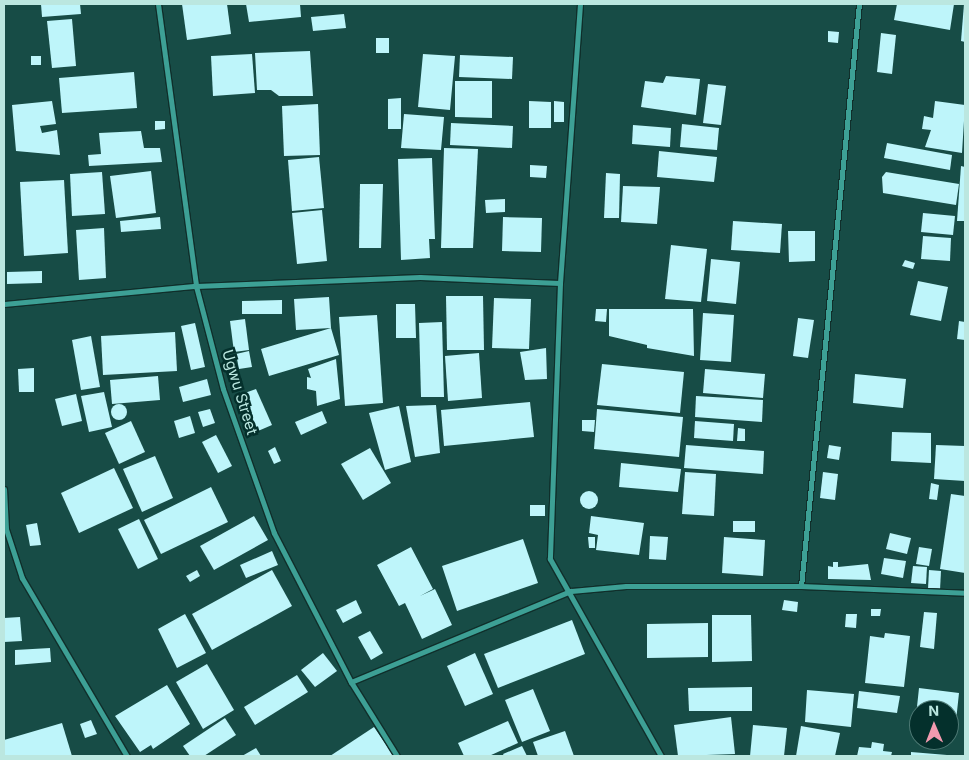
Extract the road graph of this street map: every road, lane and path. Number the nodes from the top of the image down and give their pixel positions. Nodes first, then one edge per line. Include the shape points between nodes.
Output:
1 (158, 4) edge
2 (580, 4) edge
3 (859, 4) edge
4 (560, 282) junction
5 (196, 286) junction
6 (4, 304) edge
7 (4, 490) edge
8 (801, 586) junction
9 (571, 591) junction
10 (965, 593) edge
11 (351, 682) junction
12 (127, 756) edge
13 (397, 756) edge
14 (661, 756) edge

1 - 5 street, Ugwu Street
2 - 4 street
3 - 8 street
4 - 5 street via 420,278
4 - 9 street via 550,559
5 - 6 street
5 - 11 street, Ugwu Street via 223,389 274,533
7 - 12 street via 6,530 22,578
8 - 9 street via 626,586
8 - 10 street
9 - 11 street
9 - 14 street
11 - 13 street, Ugwu Street

